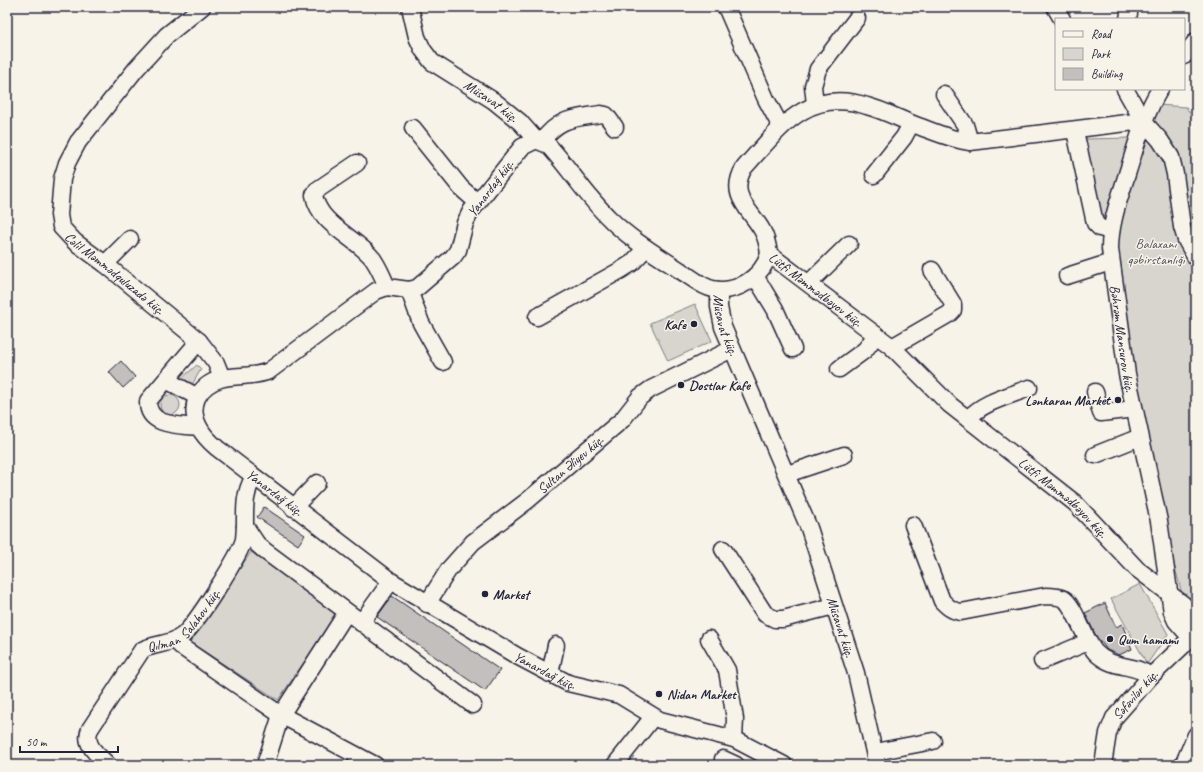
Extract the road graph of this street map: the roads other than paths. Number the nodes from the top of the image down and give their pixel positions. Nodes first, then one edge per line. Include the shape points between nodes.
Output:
1 (202, 7) edge
2 (410, 7) edge
3 (726, 7) edge
4 (1055, 7) edge
5 (1130, 7) edge
6 (858, 18) dead end
7 (1061, 18) edge
8 (1128, 18) edge
9 (1196, 41) edge
10 (1185, 55) edge
11 (1126, 90) edge
12 (1159, 90) edge
13 (944, 94) dead end
14 (815, 104) junction
15 (1143, 121) junction
16 (912, 124) junction
17 (615, 127) dead end
18 (781, 127) junction
19 (413, 128) dead end
20 (1075, 131) junction
21 (539, 141) junction
22 (970, 142) junction
23 (357, 163) dead end
24 (874, 175) dead end
25 (477, 202) junction
26 (1111, 231) junction
27 (130, 238) dead end
28 (849, 244) dead end
29 (646, 248) junction
30 (769, 254) junction
31 (1196, 258) edge
32 (1112, 262) junction
33 (105, 264) junction
34 (932, 270) dead end
35 (755, 276) junction
36 (1067, 276) dead end
37 (809, 283) junction
38 (387, 287) junction
39 (409, 290) junction
40 (719, 290) junction
41 (537, 317) dead end
42 (876, 334) junction
43 (199, 341) junction
44 (892, 347) junction
45 (732, 349) junction
46 (793, 349) dead end
47 (443, 362) dead end
48 (839, 369) dead end
49 (222, 378) junction
50 (166, 380) junction
51 (1029, 388) dead end
52 (1095, 392) dead end
53 (196, 396) junction
54 (1134, 408) junction
55 (968, 419) junction
56 (198, 427) junction
57 (1140, 437) junction
58 (844, 455) dead end
59 (1095, 455) dead end
60 (787, 474) junction
61 (253, 478) junction
62 (317, 483) dead end
63 (293, 508) junction
64 (913, 525) dead end
65 (245, 526) junction
66 (723, 549) dead end
67 (391, 581) junction
68 (1170, 593) junction
69 (427, 604) junction
70 (834, 606) junction
71 (347, 612) junction
72 (361, 623) junction
73 (709, 639) dead end
74 (175, 640) junction
75 (1194, 641) edge
76 (1088, 642) junction
77 (556, 645) dead end
78 (1042, 661) dead end
79 (550, 674) junction
80 (1151, 676) junction
81 (473, 705) dead end
82 (282, 715) junction
83 (653, 717) junction
84 (1196, 736) edge
85 (734, 740) junction
86 (933, 741) dead end
87 (876, 758) edge
88 (108, 765) edge
89 (265, 765) edge
90 (375, 765) edge
91 (615, 765) edge
92 (784, 765) edge
93 (1103, 765) edge
94 (1183, 765) edge

1 - 33 street, Cəlil Məmmədquluzadə küç. via 167,35 136,68 91,124 67,163 60,197 61,227 75,242
2 - 21 street, Müsavat küç. via 417,37 432,62 494,101
3 - 18 street
4 - 7 street
5 - 8 street
6 - 14 street via 818,69 813,86
9 - 10 street
11 - 15 street
12 - 15 street, Bəhrəm Mansurov küç.
13 - 22 street via 965,125
14 - 16 street, Lütfi Məmmədbəyov küç. via 842,100 855,102
14 - 18 street, Lütfi Məmmədbəyov küç.
15 - 20 street, Lütfi Məmmədbəyov küç.
15 - 26 street, Bəhrəm Mansurov küç.
15 - 31 street via 1171,157 1182,227
16 - 22 street, Lütfi Məmmədbəyov küç.
16 - 24 street
17 - 21 street, Yanardağ küç. via 606,115 601,114 565,120
18 - 30 street, Lütfi Məmmədbəyov küç. via 744,168 738,183 740,197 763,231
19 - 25 street via 461,188
20 - 22 street, Lütfi Məmmədbəyov küç.
20 - 26 street via 1096,223 1100,228
21 - 25 street, Yanardağ küç. via 522,146
21 - 29 street, Müsavat küç. via 555,153 610,220
23 - 38 street via 317,190 314,195 315,202 323,215 373,259
25 - 39 street, Yanardağ küç. via 468,216 458,250 453,257 423,284
26 - 32 street, Bəhrəm Mansurov küç.
27 - 33 street
28 - 37 street
29 - 40 street, Müsavat küç. via 703,285
29 - 41 street via 632,263 621,270
30 - 35 street via 766,263
30 - 37 street, Lütfi Məmmədbəyov küç.
32 - 36 street
32 - 54 street, Bəhrəm Mansurov küç.
33 - 43 street, Cəlil Məmmədquluzadə küç.
34 - 44 street via 953,304 953,310
35 - 40 street via 738,287
35 - 46 street via 775,309
37 - 42 street, Lütfi Məmmədbəyov küç.
38 - 39 street
38 - 49 street via 367,296 269,371 256,375
39 - 47 street via 421,323
40 - 45 street, Müsavat küç. via 720,317
42 - 44 street, Lütfi Məmmədbəyov küç.
42 - 48 street via 865,350
43 - 49 street, Cəlil Məmmədquluzadə küç. via 216,363
43 - 50 street
44 - 55 street, Lütfi Məmmədbəyov küç. via 937,394
45 - 60 street, Müsavat küç.
45 - 69 street, Sultan Əliyev küç. via 651,389 640,397 622,420 527,501 473,542 449,569
49 - 53 street via 207,385
50 - 53 street
50 - 56 street via 148,402 152,417 170,424
51 - 55 street via 974,412
52 - 54 street via 1101,412
53 - 56 street via 194,413
54 - 57 street, Bəhrəm Mansurov küç.
55 - 68 street, Lütfi Məmmədbəyov küç. via 1075,503 1137,569
56 - 61 street, Yanardağ küç. via 217,448
57 - 59 street
57 - 68 street, Bəhrəm Mansurov küç. via 1159,521
58 - 60 street
60 - 70 street, Müsavat küç. via 809,528
61 - 63 street, Yanardağ küç.
61 - 65 street, Qılman Salahov küç. via 246,494
62 - 63 street
63 - 67 street, Yanardağ küç.
64 - 76 street via 942,600 948,607 962,612 1055,596 1069,603
65 - 71 street via 257,544
65 - 74 street, Qılman Salahov küç. via 242,547 232,564 190,628
66 - 70 street via 765,614 774,619
67 - 69 street, Yanardağ küç.
67 - 72 street
68 - 75 street, Lütfi Məmmədbəyov küç. via 1186,608
69 - 79 street, Yanardağ küç.
70 - 87 street, Müsavat küç. via 856,673
71 - 72 street
71 - 82 street
72 - 81 street
73 - 85 street via 727,670 735,719
74 - 82 street
74 - 88 street, Qılman Salahov küç. via 148,646 142,650 90,729 89,743
75 - 80 street, Səfəvilər küç.
76 - 78 street
76 - 80 street via 1109,662 1123,668 1141,670
77 - 79 street
79 - 83 street, Yanardağ küç. via 568,683 619,695
80 - 93 street, Səfəvilər küç. via 1112,722
82 - 89 street
82 - 90 street
83 - 85 street, Yanardağ küç.
83 - 91 street
84 - 94 street
85 - 92 street, Yanardağ küç.
86 - 87 street

